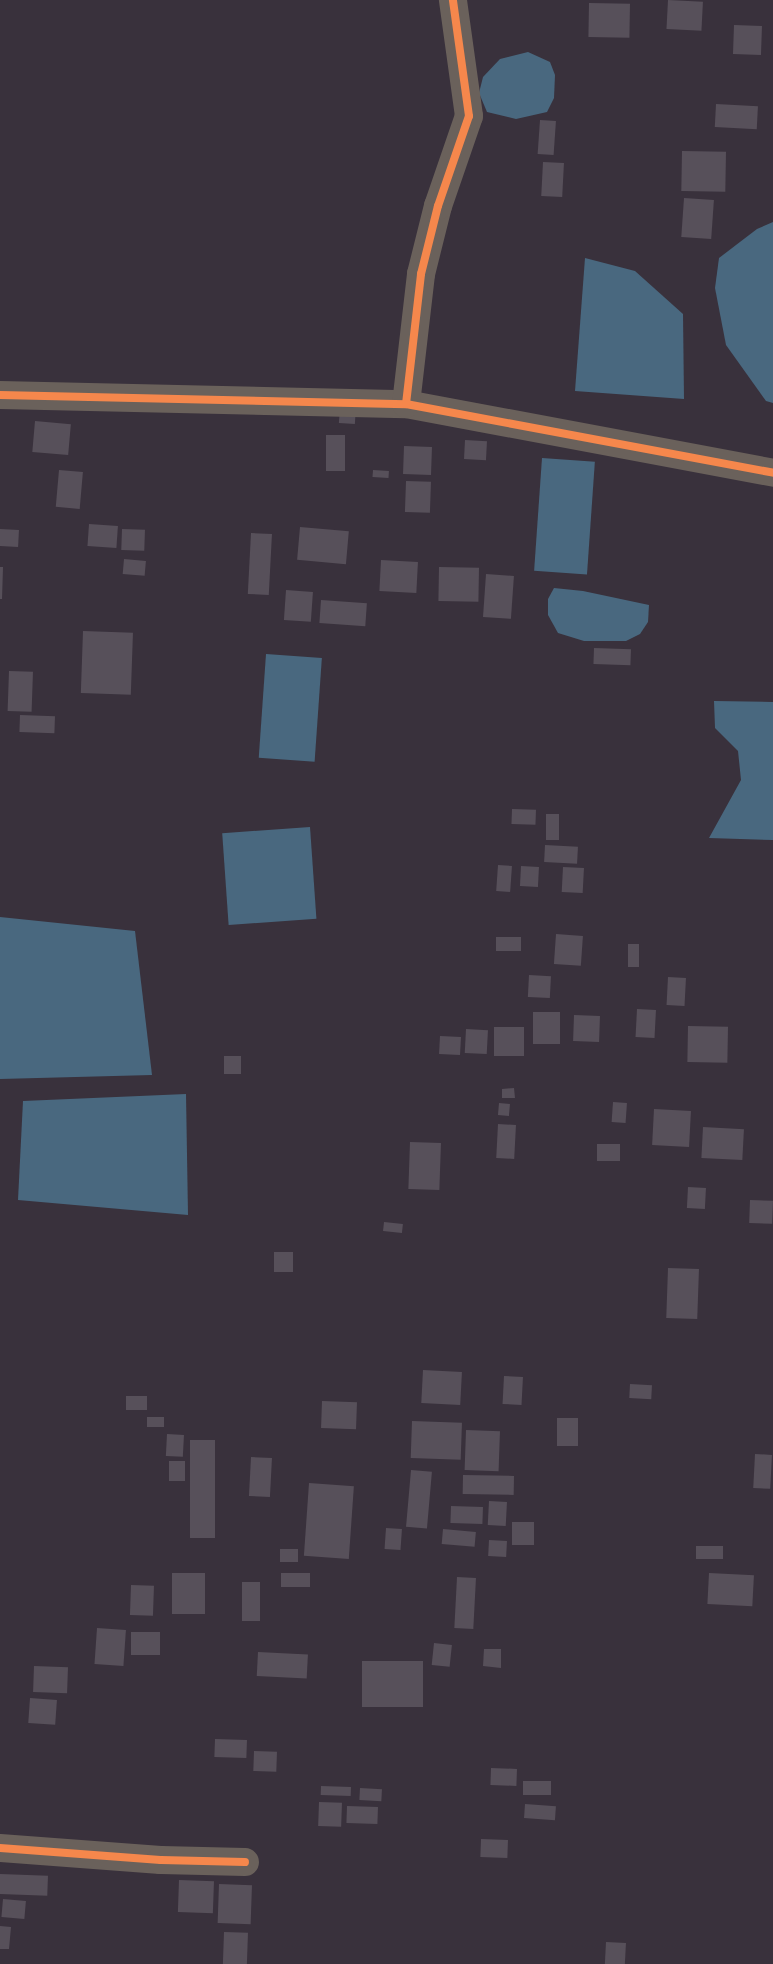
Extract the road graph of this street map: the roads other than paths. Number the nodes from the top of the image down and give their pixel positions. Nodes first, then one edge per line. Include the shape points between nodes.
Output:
1 (452, 0) edge
2 (0, 395) edge
3 (406, 404) junction
4 (773, 473) edge
5 (0, 1848) edge
6 (245, 1862) dead end

1 - 3 street via 469,116 438,206 421,274
2 - 3 street
3 - 4 street
5 - 6 street via 161,1860

